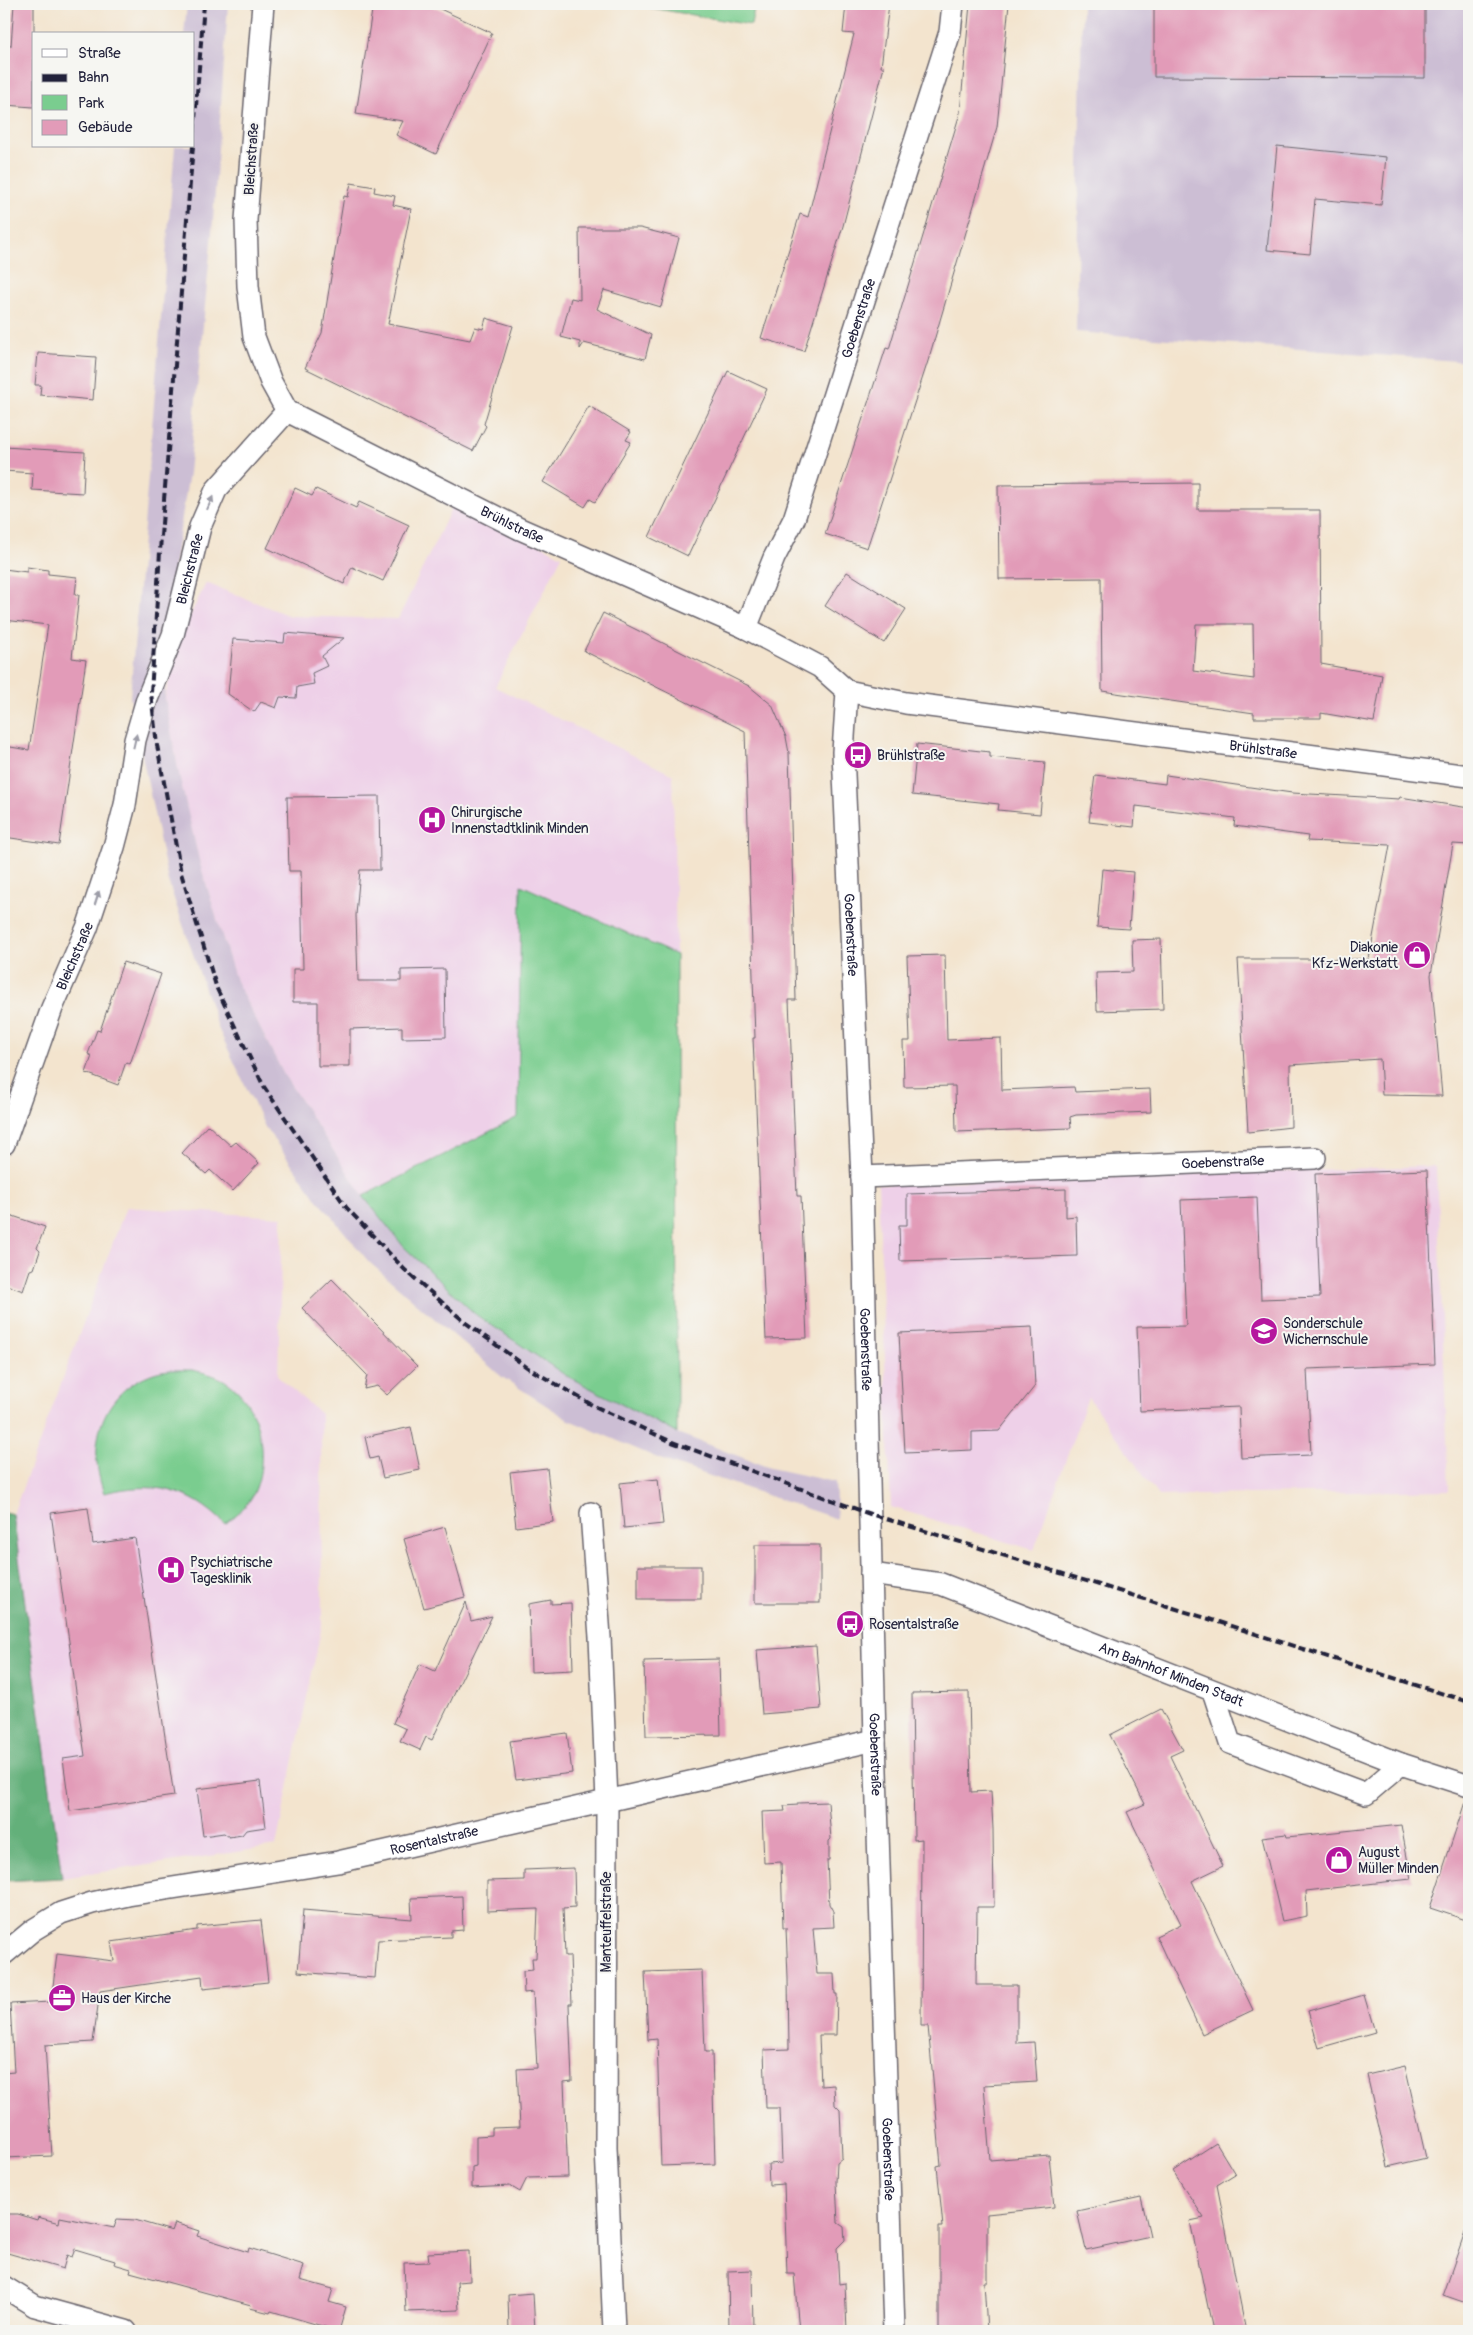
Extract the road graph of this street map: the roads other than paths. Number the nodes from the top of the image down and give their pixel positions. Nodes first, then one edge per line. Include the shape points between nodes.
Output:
1 (263, 4) edge
2 (953, 4) edge
3 (287, 412) junction
4 (746, 628) junction
5 (847, 691) junction
6 (1469, 776) edge
7 (4, 1144) edge
8 (1315, 1158) dead end
9 (862, 1177) junction
10 (591, 1513) dead end
11 (871, 1574) junction
12 (1213, 1691) junction
13 (876, 1740) junction
14 (1401, 1764) junction
15 (1469, 1786) edge
16 (607, 1801) junction
17 (4, 1954) edge
18 (4, 2287) edge
19 (126, 2331) edge
20 (614, 2331) edge
21 (894, 2331) edge

1 - 3 street, Bleichstraße via 246,220 248,286 254,337 271,382
2 - 4 street, Goebenstraße via 947,41 797,510
3 - 4 street, Brühlstraße via 520,529
7 -> 3 street, Bleichstraße via 52,1008 87,928 114,847 125,805 135,740 173,635 200,526 216,490
4 - 5 street, Brühlstraße via 820,667
5 - 6 street, Brühlstraße via 906,703
5 - 9 street, Goebenstraße via 843,752
8 - 9 street, Goebenstraße
9 - 11 street, Goebenstraße
10 - 16 street, Manteuffelstraße
11 - 12 street, Am Bahnhof Minden Stadt via 941,1584
11 - 13 street, Goebenstraße
12 - 14 street, Am Bahnhof Minden Stadt
12 - 14 street via 1230,1742 1366,1794
13 - 16 street, Rosentalstraße
13 - 21 street, Goebenstraße
14 - 15 street, Am Bahnhof Minden Stadt
16 - 17 street, Rosentalstraße via 338,1862 92,1903 61,1913 33,1930
16 - 20 street, Manteuffelstraße via 606,2147
18 - 19 street via 35,2306

